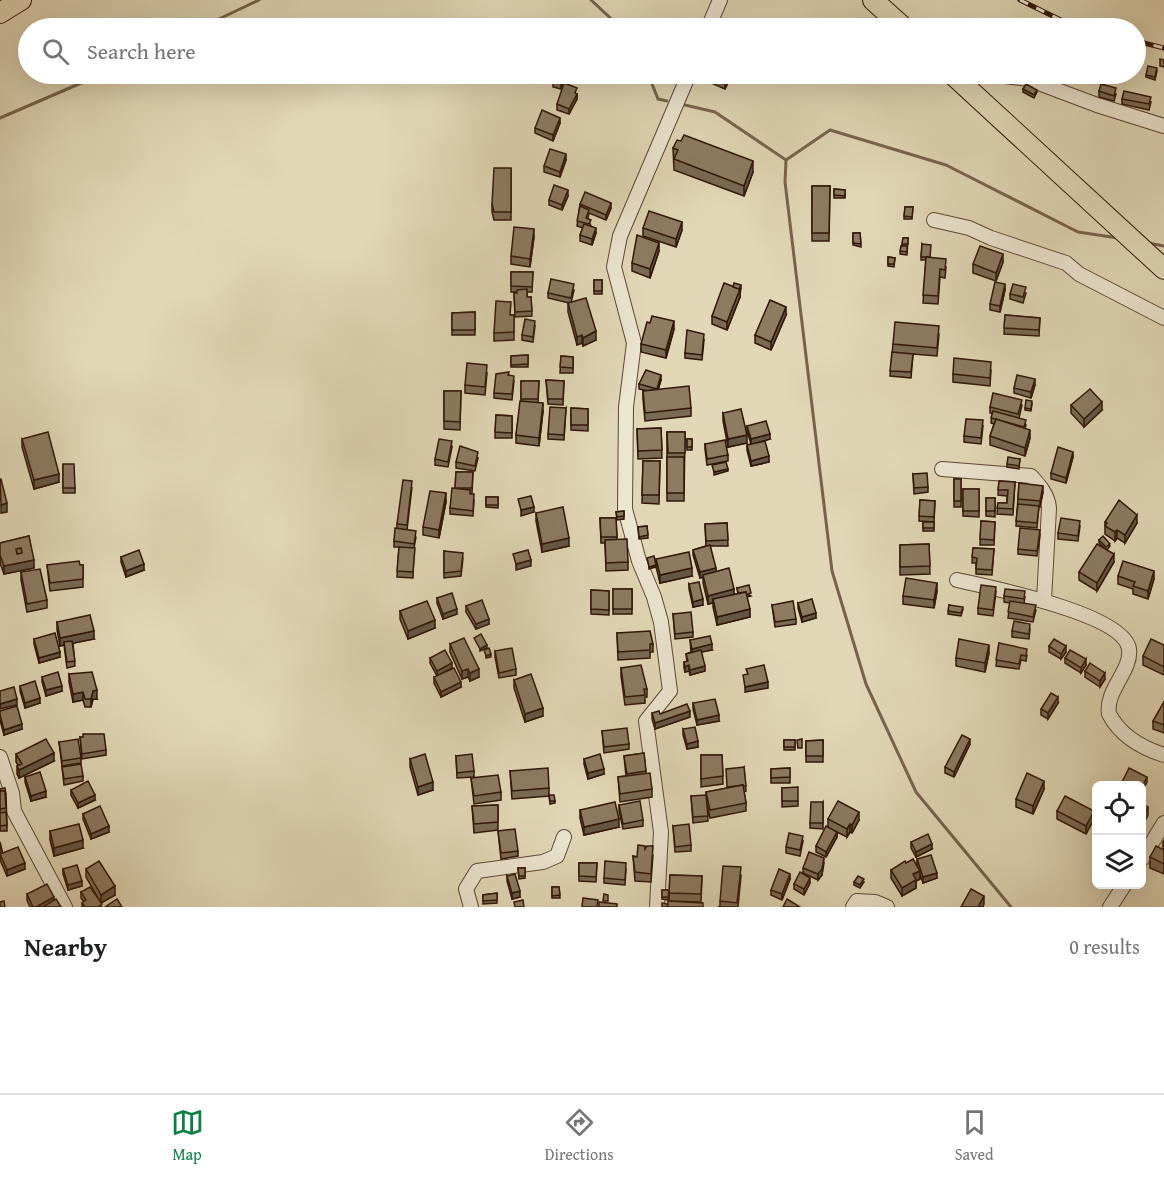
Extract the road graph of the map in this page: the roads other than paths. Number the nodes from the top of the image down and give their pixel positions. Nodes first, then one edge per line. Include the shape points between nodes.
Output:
1 (21, 0) edge
2 (720, 0) edge
3 (873, 0) edge
4 (0, 13) edge
5 (712, 18) edge
6 (892, 18) edge
7 (685, 84) edge
8 (963, 84) edge
9 (1041, 84) edge
10 (1164, 126) edge
11 (934, 220) dead end
12 (1164, 269) edge
13 (1164, 318) edge
14 (942, 469) dead end
15 (957, 580) dead end
16 (1044, 600) junction
17 (1164, 755) edge
18 (0, 757) edge
19 (1164, 823) edge
20 (564, 837) dead end
21 (1146, 852) edge
22 (1122, 889) edge
23 (65, 907) edge
24 (471, 907) edge
25 (657, 907) edge
26 (854, 907) edge
27 (887, 907) edge
28 (1110, 907) edge

1 - 4 highway
2 - 5 street
3 - 6 highway
7 - 25 street via 620,236 614,267 634,343 626,407 625,509 658,614 670,691 646,721 661,832
8 - 12 highway
9 - 10 street
11 - 13 street via 969,228 1066,263 1079,274
14 - 16 street via 1031,476 1042,489 1049,508
15 - 16 street
16 - 17 street via 1104,625 1127,642 1129,654 1111,696 1109,714 1125,734 1148,750
18 - 23 street via 14,811
19 - 21 street
20 - 24 street via 557,856 543,862 477,871 466,889
22 - 28 street
26 - 27 street via 857,901

